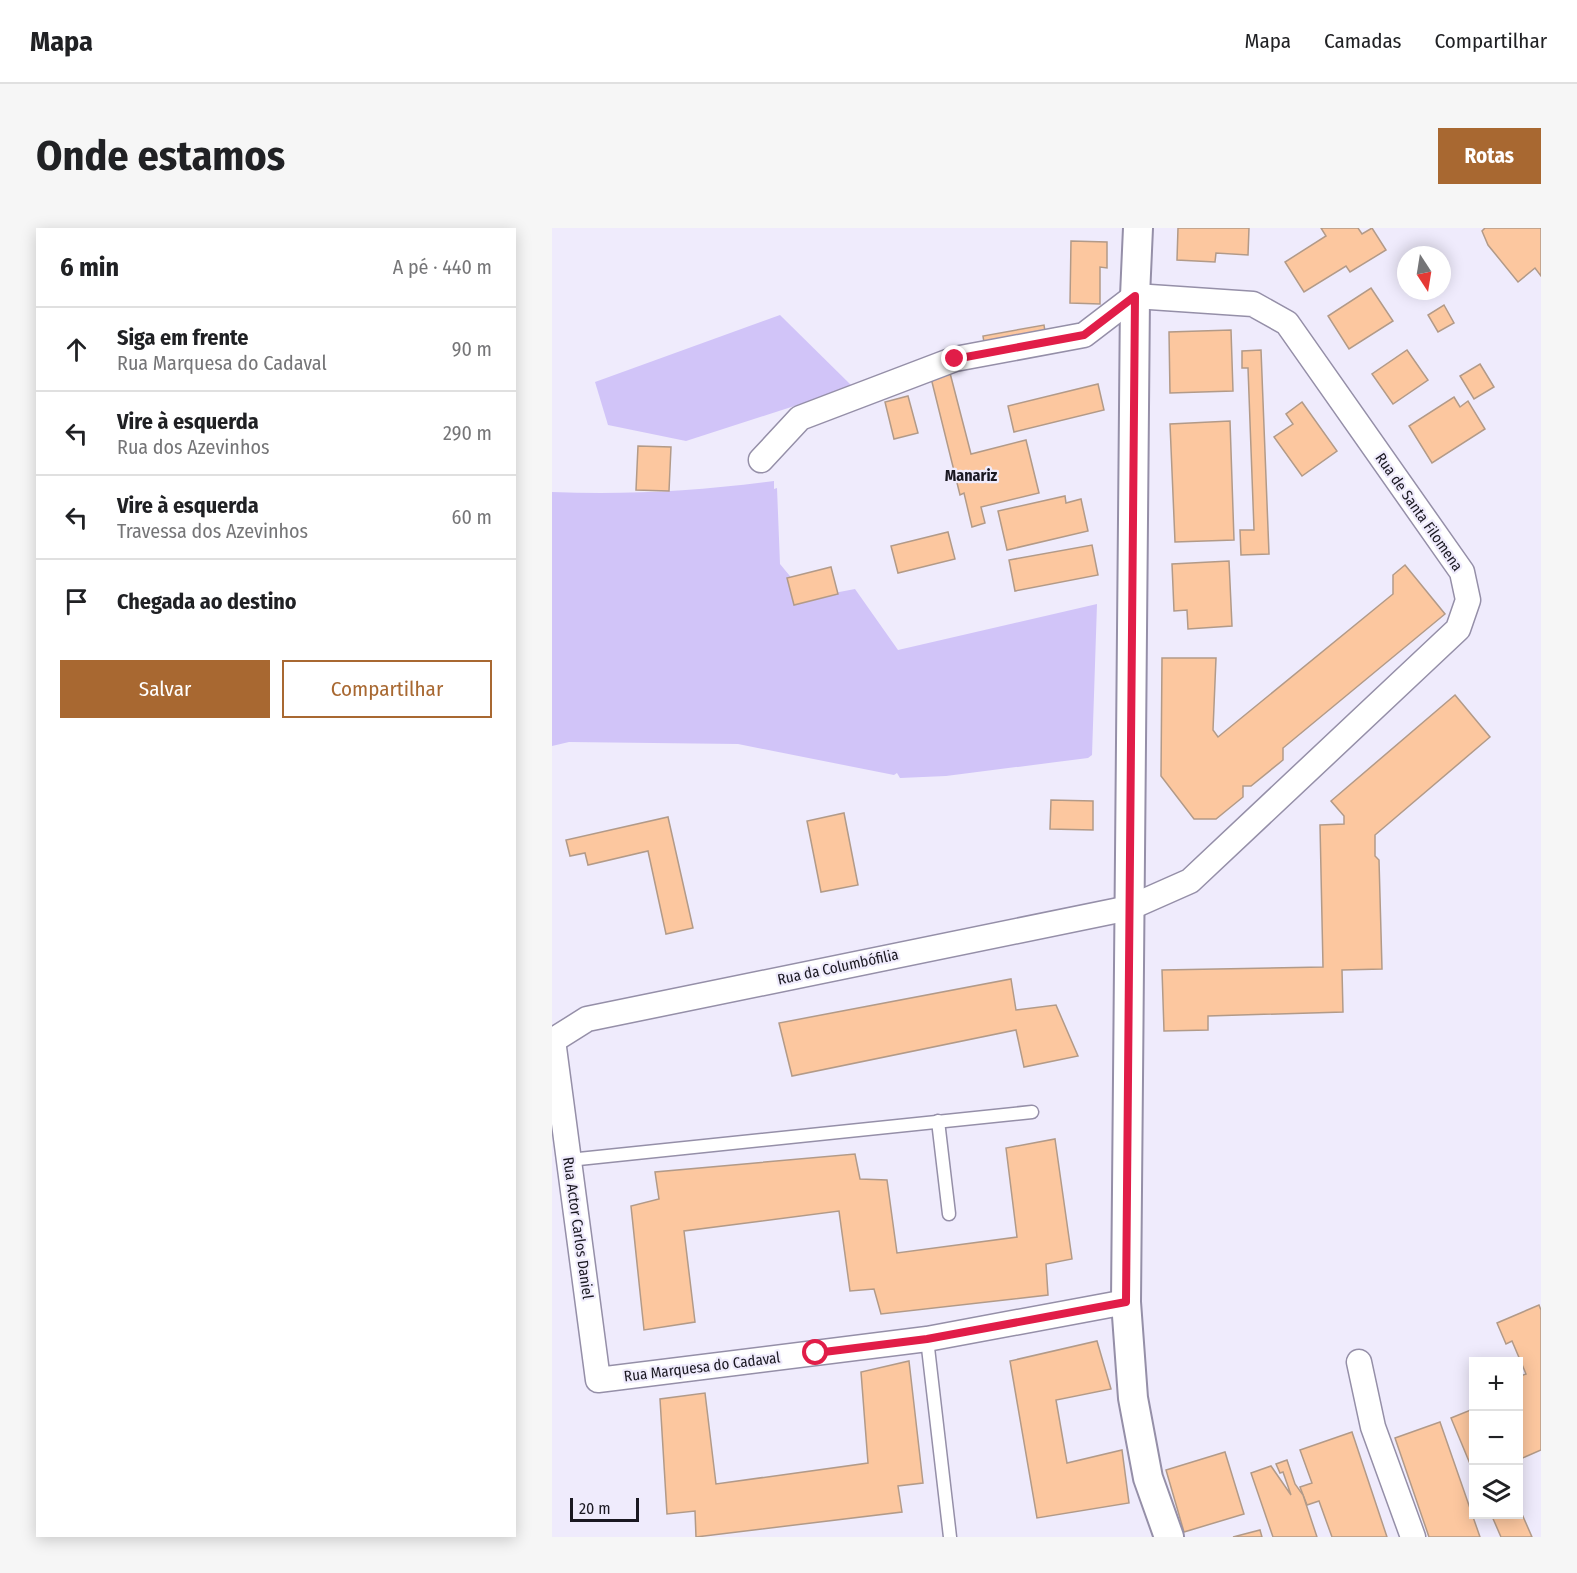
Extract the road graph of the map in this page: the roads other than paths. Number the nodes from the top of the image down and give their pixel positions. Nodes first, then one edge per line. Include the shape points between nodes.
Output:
1 (1138, 228) edge
2 (1135, 296) junction
3 (761, 460) dead end
4 (1129, 908) junction
5 (553, 1040) edge
6 (1032, 1112) dead end
7 (938, 1121) junction
8 (569, 1160) junction
9 (949, 1214) dead end
10 (1126, 1302) junction
11 (927, 1339) junction
12 (1359, 1362) dead end
13 (598, 1380) joint
14 (950, 1537) edge
15 (1169, 1537) edge
16 (1413, 1537) edge

1 - 2 street
2 - 3 street via 1084,335 955,359 800,418
2 - 4 street
2 - 4 street, Rua de Santa Filomena via 1253,304 1287,322 1462,572 1468,600 1458,629 1190,881
4 - 5 street, Rua da Columbófilia via 587,1019
4 - 10 street
5 - 8 street, Rua Actor Carlos Daniel
6 - 7 lane
7 - 8 lane
7 - 9 lane
8 - 13 street, Rua Actor Carlos Daniel
10 - 11 street, Rua Marquesa do Cadaval
10 - 15 street via 1133,1398 1149,1478
11 - 13 street, Rua Marquesa do Cadaval
11 - 14 lane
12 - 16 street via 1373,1427

